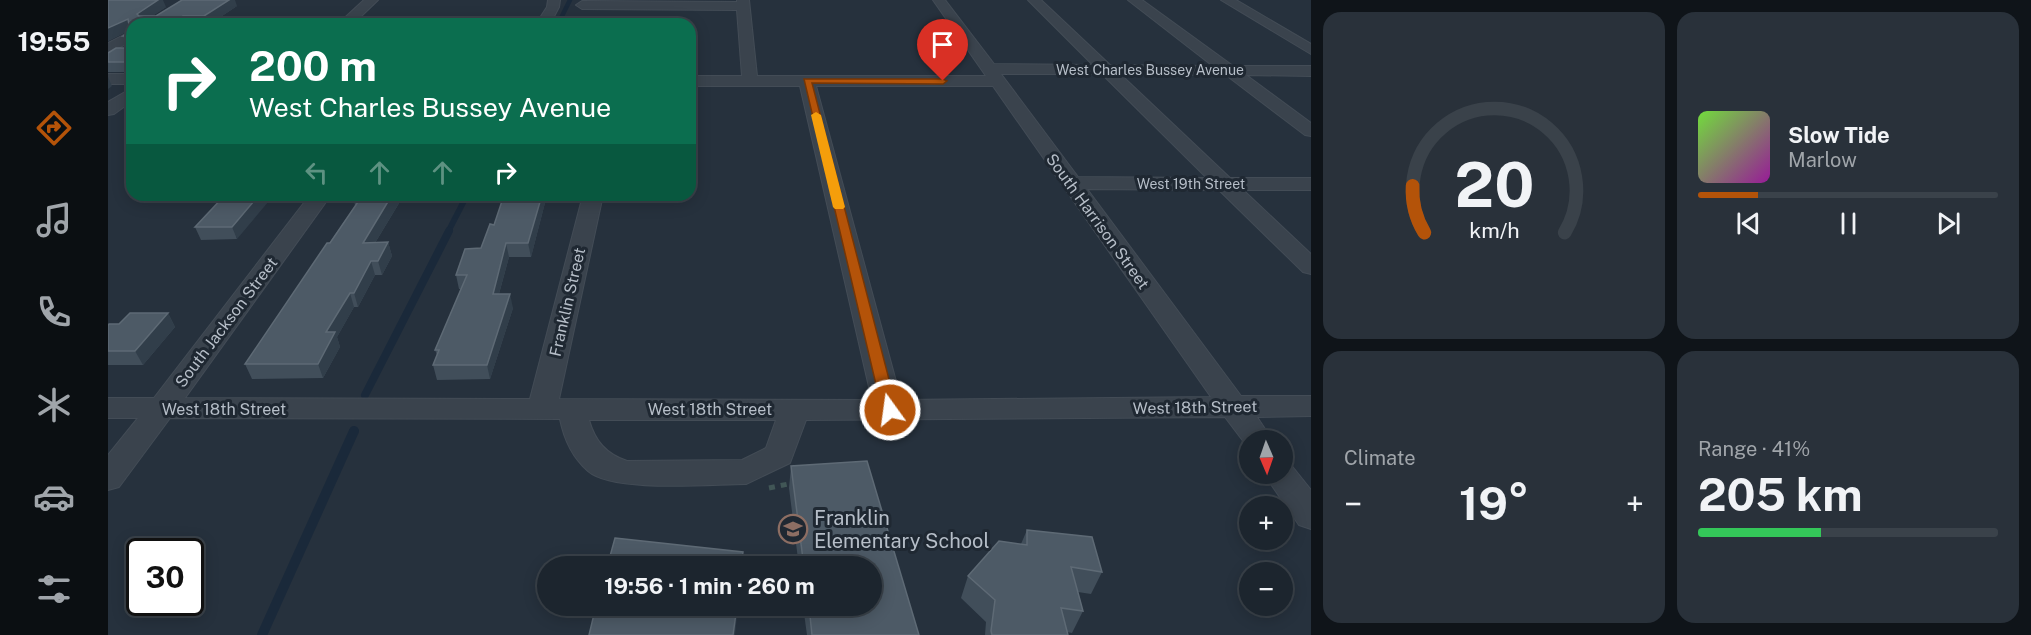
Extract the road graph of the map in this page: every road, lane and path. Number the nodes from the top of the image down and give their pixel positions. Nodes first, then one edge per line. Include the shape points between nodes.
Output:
1 (372, 0) edge
2 (554, 0) edge
3 (939, 0) edge
4 (1034, 0) edge
5 (1134, 0) edge
6 (1227, 0) edge
7 (743, 3) edge
8 (582, 5) dead end
9 (352, 18) edge
10 (547, 18) edge
11 (126, 38) edge
12 (108, 49) edge
13 (1311, 50) edge
14 (1107, 69) junction
15 (1229, 70) junction
16 (1311, 71) edge
17 (993, 75) junction
18 (108, 79) edge
19 (126, 79) edge
20 (696, 81) edge
21 (750, 81) junction
22 (807, 81) junction
23 (126, 97) edge
24 (108, 110) edge
25 (1311, 131) edge
26 (1070, 183) junction
27 (1225, 184) junction
28 (1311, 184) edge
29 (317, 201) edge
30 (592, 201) edge
31 (1311, 267) edge
32 (1234, 406) junction
33 (1311, 406) edge
34 (108, 408) edge
35 (162, 408) junction
36 (557, 409) junction
37 (795, 409) junction
38 (890, 410) junction
39 (1250, 430) edge
40 (108, 478) edge
41 (1288, 484) edge
42 (1311, 515) edge

1 - 9 street
2 - 10 street
3 - 17 street, South Harrison Street
4 - 14 street
5 - 15 street
6 - 13 street
7 - 8 street
7 - 21 street
11 - 12 street
14 - 15 street, West Charles Bussey Avenue
14 - 17 street, West Charles Bussey Avenue
14 - 27 street
15 - 16 street, West Charles Bussey Avenue
15 - 25 street
17 - 22 street, West Charles Bussey Avenue
17 - 26 street, South Harrison Street
18 - 19 street
20 - 21 street, West Charles Bussey Avenue
21 - 22 street, West Charles Bussey Avenue
22 - 38 street
23 - 24 street
26 - 27 street, West 19th Street
26 - 32 street, South Harrison Street
27 - 28 street, West 19th Street
27 - 31 street
29 - 35 street, South Jackson Street
30 - 36 street, Franklin Street
32 - 33 street, West 18th Street
32 - 38 street, West 18th Street
32 - 39 street, South Harrison Street
34 - 35 street, West 18th Street
35 - 36 street, West 18th Street
35 - 40 street, South Jackson Street
36 - 37 street, West 18th Street
36 - 37 street via 600,464 626,473 746,472 779,455
37 - 38 street, West 18th Street
41 - 42 street

